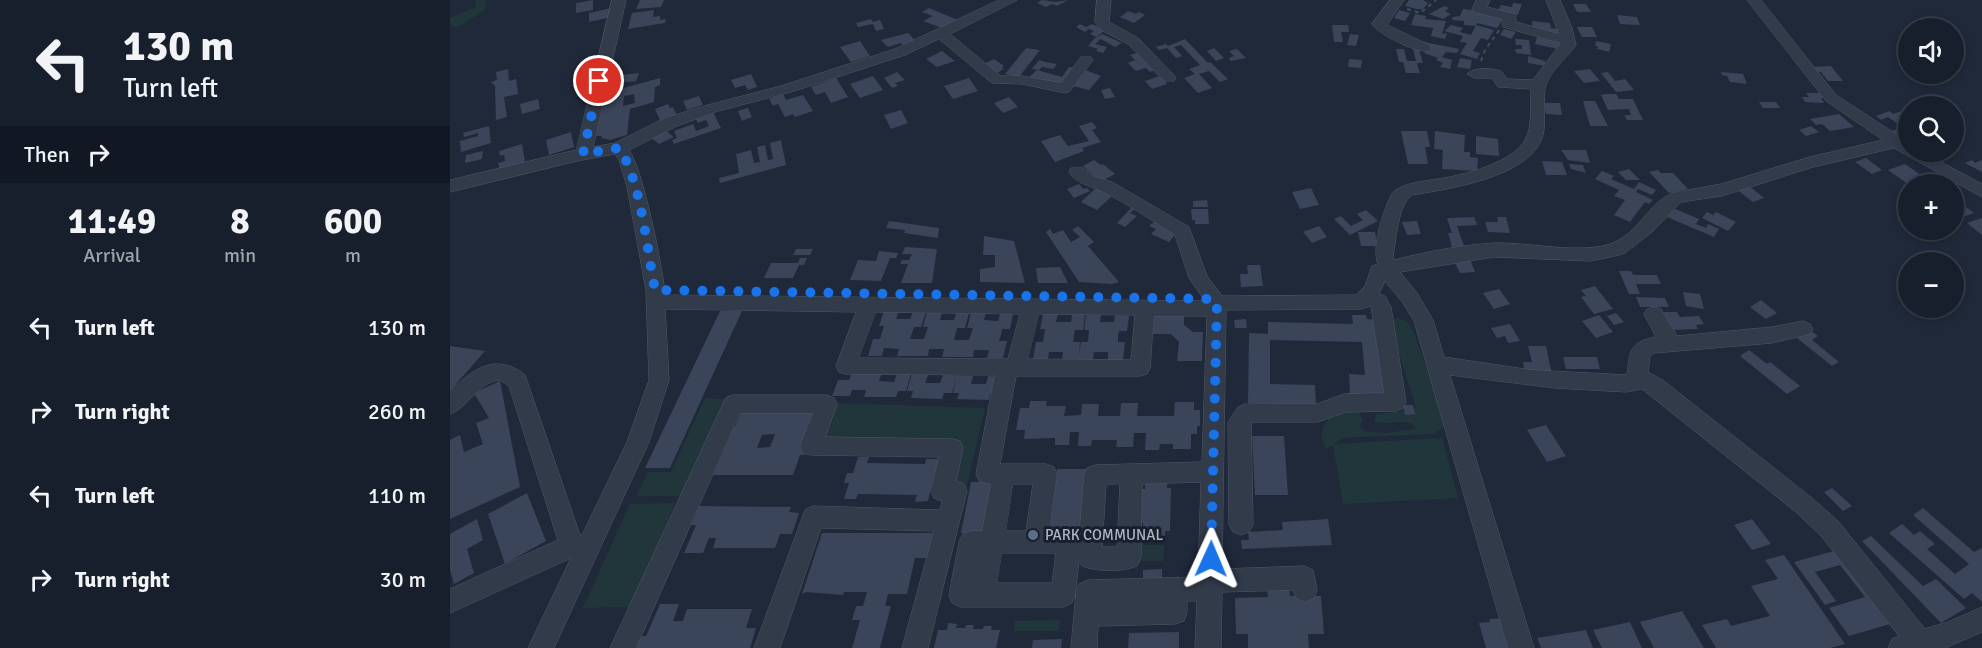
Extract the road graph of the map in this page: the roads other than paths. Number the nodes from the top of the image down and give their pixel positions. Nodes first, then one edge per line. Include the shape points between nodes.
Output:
1 (619, 0) edge
2 (1010, 0) edge
3 (1104, 0) edge
4 (1483, 0) edge
5 (1553, 0) edge
6 (1754, 0) edge
7 (1395, 2) edge
8 (941, 34) junction
9 (1569, 41) junction
10 (1424, 48) dead end
11 (1086, 60) dead end
12 (1477, 67) road end
13 (1169, 78) dead end
14 (1538, 86) junction
15 (1898, 144) edge
16 (619, 148) junction
17 (1898, 149) edge
18 (583, 154) junction
19 (1929, 162) edge
20 (1077, 172) dead end
21 (450, 186) edge
22 (1982, 191) edge
23 (1387, 267) junction
24 (655, 296) junction
25 (1367, 298) junction
26 (869, 304) junction
27 (1216, 304) junction
28 (1031, 307) junction
29 (1145, 308) junction
30 (1654, 314) dead end
31 (1803, 329) dead end
32 (1668, 342) junction
33 (1438, 364) junction
34 (1012, 367) junction
35 (1638, 377) junction
36 (450, 405) edge
37 (1212, 472) junction
38 (1004, 474) junction
39 (1131, 474) dead end
40 (949, 521) junction
41 (1241, 524) dead end
42 (992, 542) junction
43 (1036, 542) junction
44 (581, 546) junction
45 (1211, 585) junction
46 (1305, 590) dead end
47 (450, 601) edge
48 (1122, 602) junction
49 (1982, 619) edge
50 (1085, 629) edge
51 (1910, 645) edge
52 (541, 648) edge
53 (623, 648) edge
54 (767, 648) edge
55 (915, 648) edge
56 (1208, 648) edge
57 (1521, 648) edge

1 - 18 street
2 - 8 street
3 - 13 street via 1102,22 1106,27 1132,41
4 - 9 street via 1479,9 1510,17 1508,24
5 - 9 street
6 - 15 street via 1832,98
7 - 10 street via 1381,20 1381,28
8 - 11 street via 1003,82 1022,80 1065,88
8 - 16 street via 825,77 671,122
9 - 14 street
12 - 14 street via 1496,74 1503,84
14 - 23 street via 1536,133 1526,151 1497,170 1407,190 1399,196 1384,257
16 - 18 street
16 - 24 street via 627,159 635,187
17 - 23 street via 1810,162 1722,190 1678,197 1646,228 1606,252 1494,250
18 - 21 street
19 - 22 street
20 - 27 street via 1183,231 1198,278
23 - 25 street via 1379,271
23 - 33 street via 1423,320
24 - 26 street
24 - 27 street
24 - 44 street via 659,370 654,399 634,451
25 - 27 street via 1350,304
25 - 41 street via 1381,307 1396,402 1344,403 1318,413 1245,413 1239,422
26 - 28 street
26 - 34 street via 846,366
27 - 29 street
27 - 37 street
28 - 29 street
28 - 34 street
29 - 34 street via 1140,368
30 - 32 street
31 - 32 street via 1772,335
32 - 35 street via 1640,352
33 - 35 street via 1522,379 1626,384
33 - 57 street
34 - 38 street via 987,474
35 - 51 street via 1692,415 1822,521 1851,554
36 - 44 street via 489,373 501,369 511,373 518,381
37 - 39 street
37 - 45 street
38 - 42 street
38 - 43 street via 1046,474
40 - 53 street via 956,491 942,491 952,448 811,446 827,404 733,404
40 - 54 street via 813,517
40 - 55 street
42 - 43 street
42 - 43 street via 972,542 961,595 1063,595 1069,542
44 - 47 street
44 - 52 street
45 - 46 street via 1304,578
45 - 48 street via 1175,590 1175,612
45 - 56 street
48 - 50 street via 1121,625
48 - 50 street via 1088,592
49 - 51 street via 1950,634

